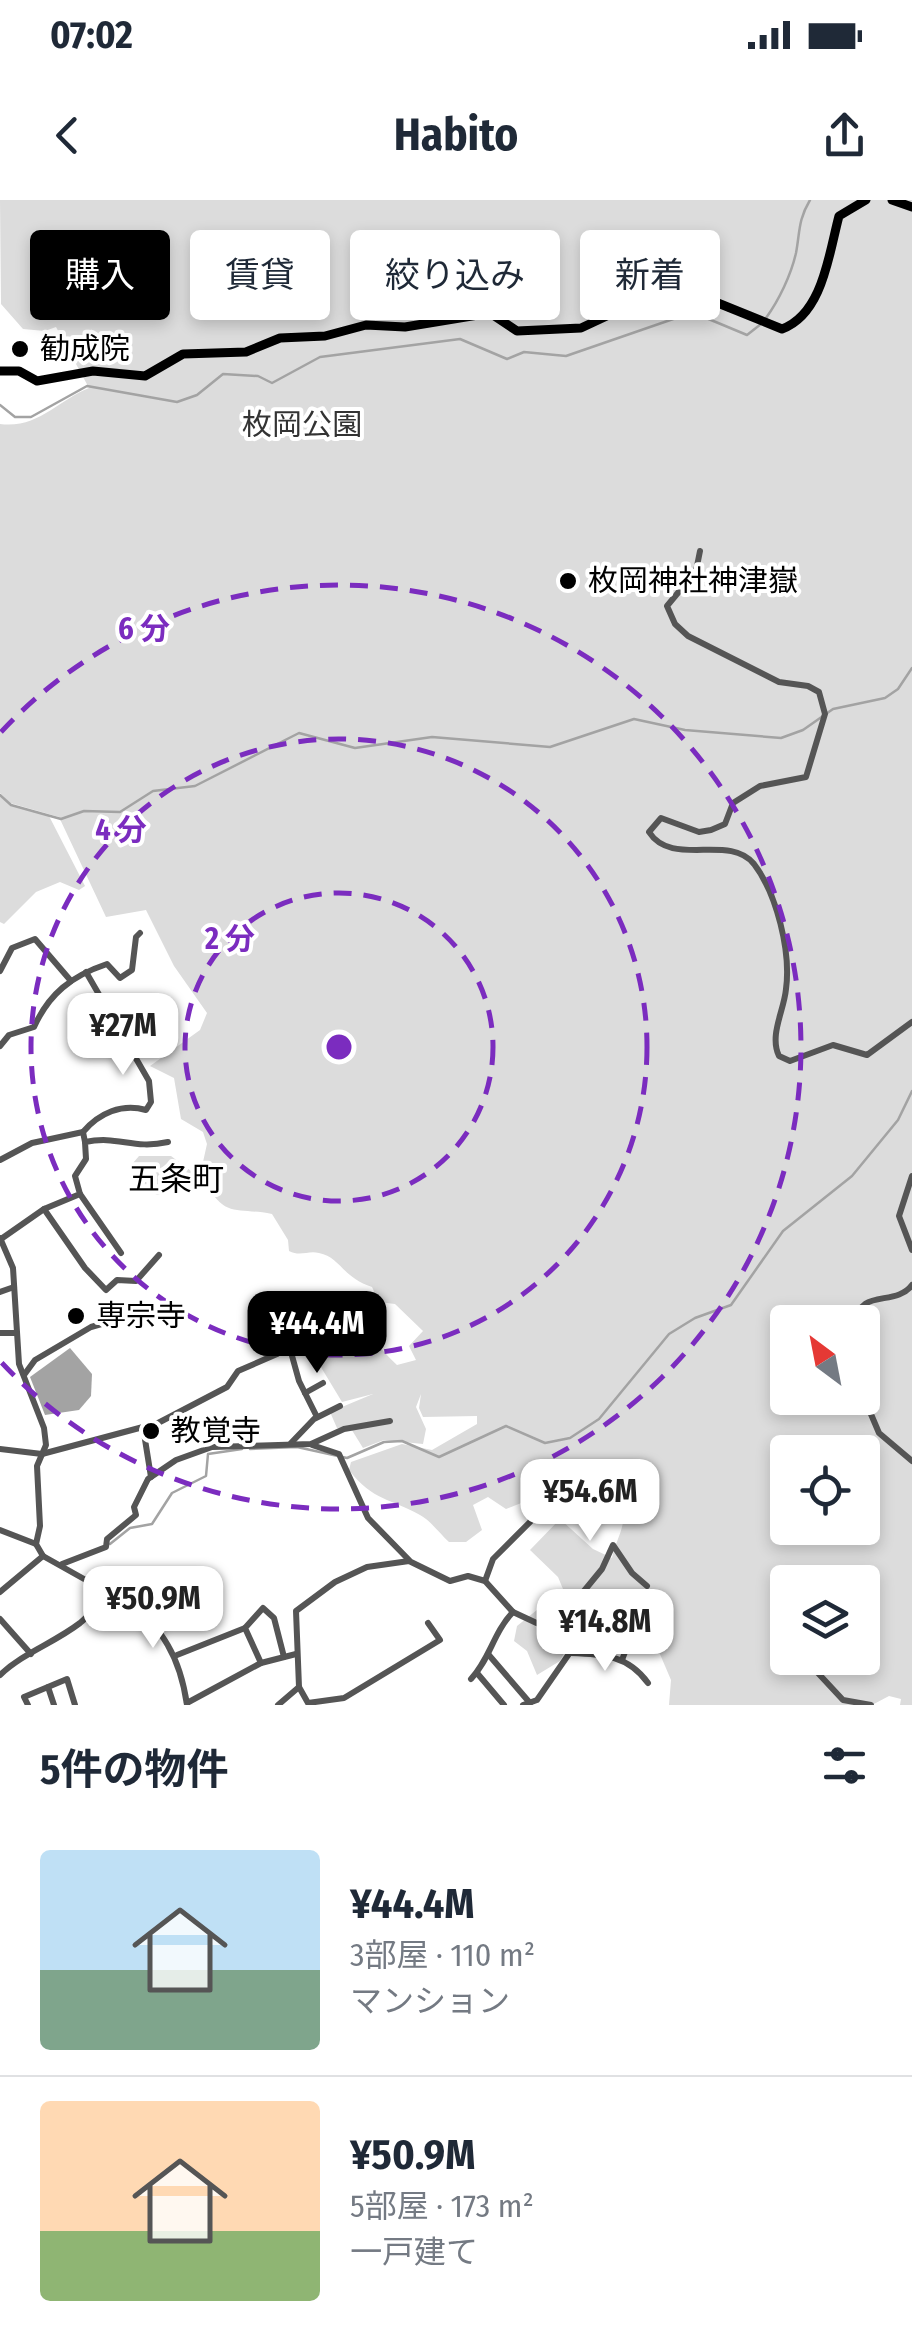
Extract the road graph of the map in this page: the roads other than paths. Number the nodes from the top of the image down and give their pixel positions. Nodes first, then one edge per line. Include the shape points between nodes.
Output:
1 (866, 200) edge
2 (892, 200) edge
3 (912, 208) edge
4 (0, 371) edge
5 (700, 551) dead end
6 (140, 932) dead end
7 (0, 971) edge
8 (86, 972) junction
9 (71, 982) junction
10 (912, 1022) edge
11 (0, 1046) edge
12 (83, 1132) junction
13 (85, 1142) junction
14 (168, 1142) dead end
15 (0, 1160) edge
16 (912, 1176) edge
17 (80, 1194) junction
18 (44, 1209) junction
19 (1, 1238) edge
20 (912, 1250) edge
21 (121, 1253) dead end
22 (159, 1255) dead end
23 (912, 1285) edge
24 (14, 1287) junction
25 (0, 1292) edge
26 (862, 1305) edge
27 (126, 1317) dead end
28 (324, 1319) dead end
29 (15, 1333) junction
30 (1, 1334) edge
31 (288, 1346) junction
32 (23, 1376) junction
33 (323, 1383) dead end
34 (305, 1393) junction
35 (340, 1406) dead end
36 (871, 1415) edge
37 (317, 1417) junction
38 (390, 1420) dead end
39 (143, 1427) junction
40 (290, 1444) junction
41 (310, 1444) junction
42 (0, 1449) edge
43 (42, 1454) junction
44 (912, 1461) edge
45 (577, 1474) dead end
46 (151, 1478) junction
47 (0, 1530) edge
48 (36, 1544) junction
49 (43, 1556) junction
50 (410, 1561) junction
51 (62, 1564) junction
52 (0, 1575) edge
53 (485, 1581) junction
54 (647, 1586) dead end
55 (3, 1589) edge
56 (109, 1593) junction
57 (512, 1612) junction
58 (0, 1619) edge
59 (428, 1623) dead end
60 (543, 1626) junction
61 (244, 1628) junction
62 (634, 1628) dead end
63 (31, 1654) junction
64 (296, 1654) junction
65 (488, 1654) junction
66 (571, 1654) junction
67 (177, 1655) junction
68 (284, 1657) junction
69 (622, 1660) junction
70 (261, 1663) junction
71 (820, 1675) edge
72 (0, 1676) edge
73 (648, 1683) dead end
74 (48, 1687) junction
75 (299, 1687) junction
76 (187, 1704) edge
77 (527, 1704) edge
78 (28, 1705) edge
79 (54, 1705) edge
80 (75, 1705) edge
81 (278, 1705) edge
82 (504, 1705) edge
83 (872, 1705) edge

1 - 4 highway via 838,216 820,294 788,328 696,297 626,306 581,328 517,331 490,312 405,327 366,325 280,338 246,352 183,354 145,376 93,371 36,381
2 - 3 highway
5 - 10 street via 696,571 667,606 675,624 779,682 812,687 824,698 825,714 806,777 760,786 733,803 718,827 699,832 661,818 648,832 656,841 695,852 736,850 754,864 774,901 787,986 775,1044 779,1056 790,1061 833,1044 867,1054
6 - 8 street via 132,970 120,978 106,964
7 - 9 street via 12,948 35,939
8 - 9 street
8 - 12 street via 149,1081 152,1102 146,1110 129,1105 100,1116
9 - 11 street via 50,996 34,1028 9,1035
12 - 13 street
12 - 15 street via 32,1143
13 - 14 street via 104,1138 140,1148
13 - 17 street via 86,1158 75,1176
16 - 20 street via 898,1216
17 - 18 street
17 - 21 street
18 - 19 street
18 - 22 street via 106,1290 117,1280 136,1280
19 - 24 street
23 - 26 street via 899,1296
24 - 25 street
24 - 29 street
27 - 32 street via 92,1327 35,1360
28 - 31 street
29 - 30 street
29 - 32 street
31 - 34 street
31 - 39 street via 238,1372 204,1401
32 - 43 street via 44,1428
33 - 34 street
34 - 37 street
35 - 37 street
36 - 44 street via 878,1433
37 - 40 street
38 - 41 street
39 - 43 street
39 - 46 street
40 - 41 street
40 - 46 street via 212,1447
41 - 50 street via 339,1454 368,1518
42 - 43 street
43 - 48 street
45 - 53 street via 493,1558
46 - 51 street via 131,1522 106,1546
47 - 48 street
48 - 49 street
49 - 51 street
49 - 55 street
50 - 53 street via 450,1581
50 - 64 street via 357,1570 304,1602 294,1617
51 - 56 street
52 - 55 street
53 - 57 street
54 - 60 street via 614,1545 579,1597
56 - 63 street via 80,1623
56 - 67 street via 124,1589
57 - 60 street
57 - 65 street
58 - 63 street
59 - 75 street via 440,1636 433,1646 344,1698 308,1703
60 - 66 street
61 - 67 street
61 - 68 street via 267,1608
61 - 70 street
62 - 69 street
63 - 72 street
64 - 68 street
64 - 75 street
65 - 77 street
65 - 82 street via 474,1676
66 - 69 street via 598,1652
66 - 77 street
67 - 76 street
68 - 70 street
69 - 73 street
70 - 76 street
71 - 83 street via 843,1700
74 - 78 street via 24,1697
74 - 79 street
74 - 80 street via 66,1679
75 - 81 street

